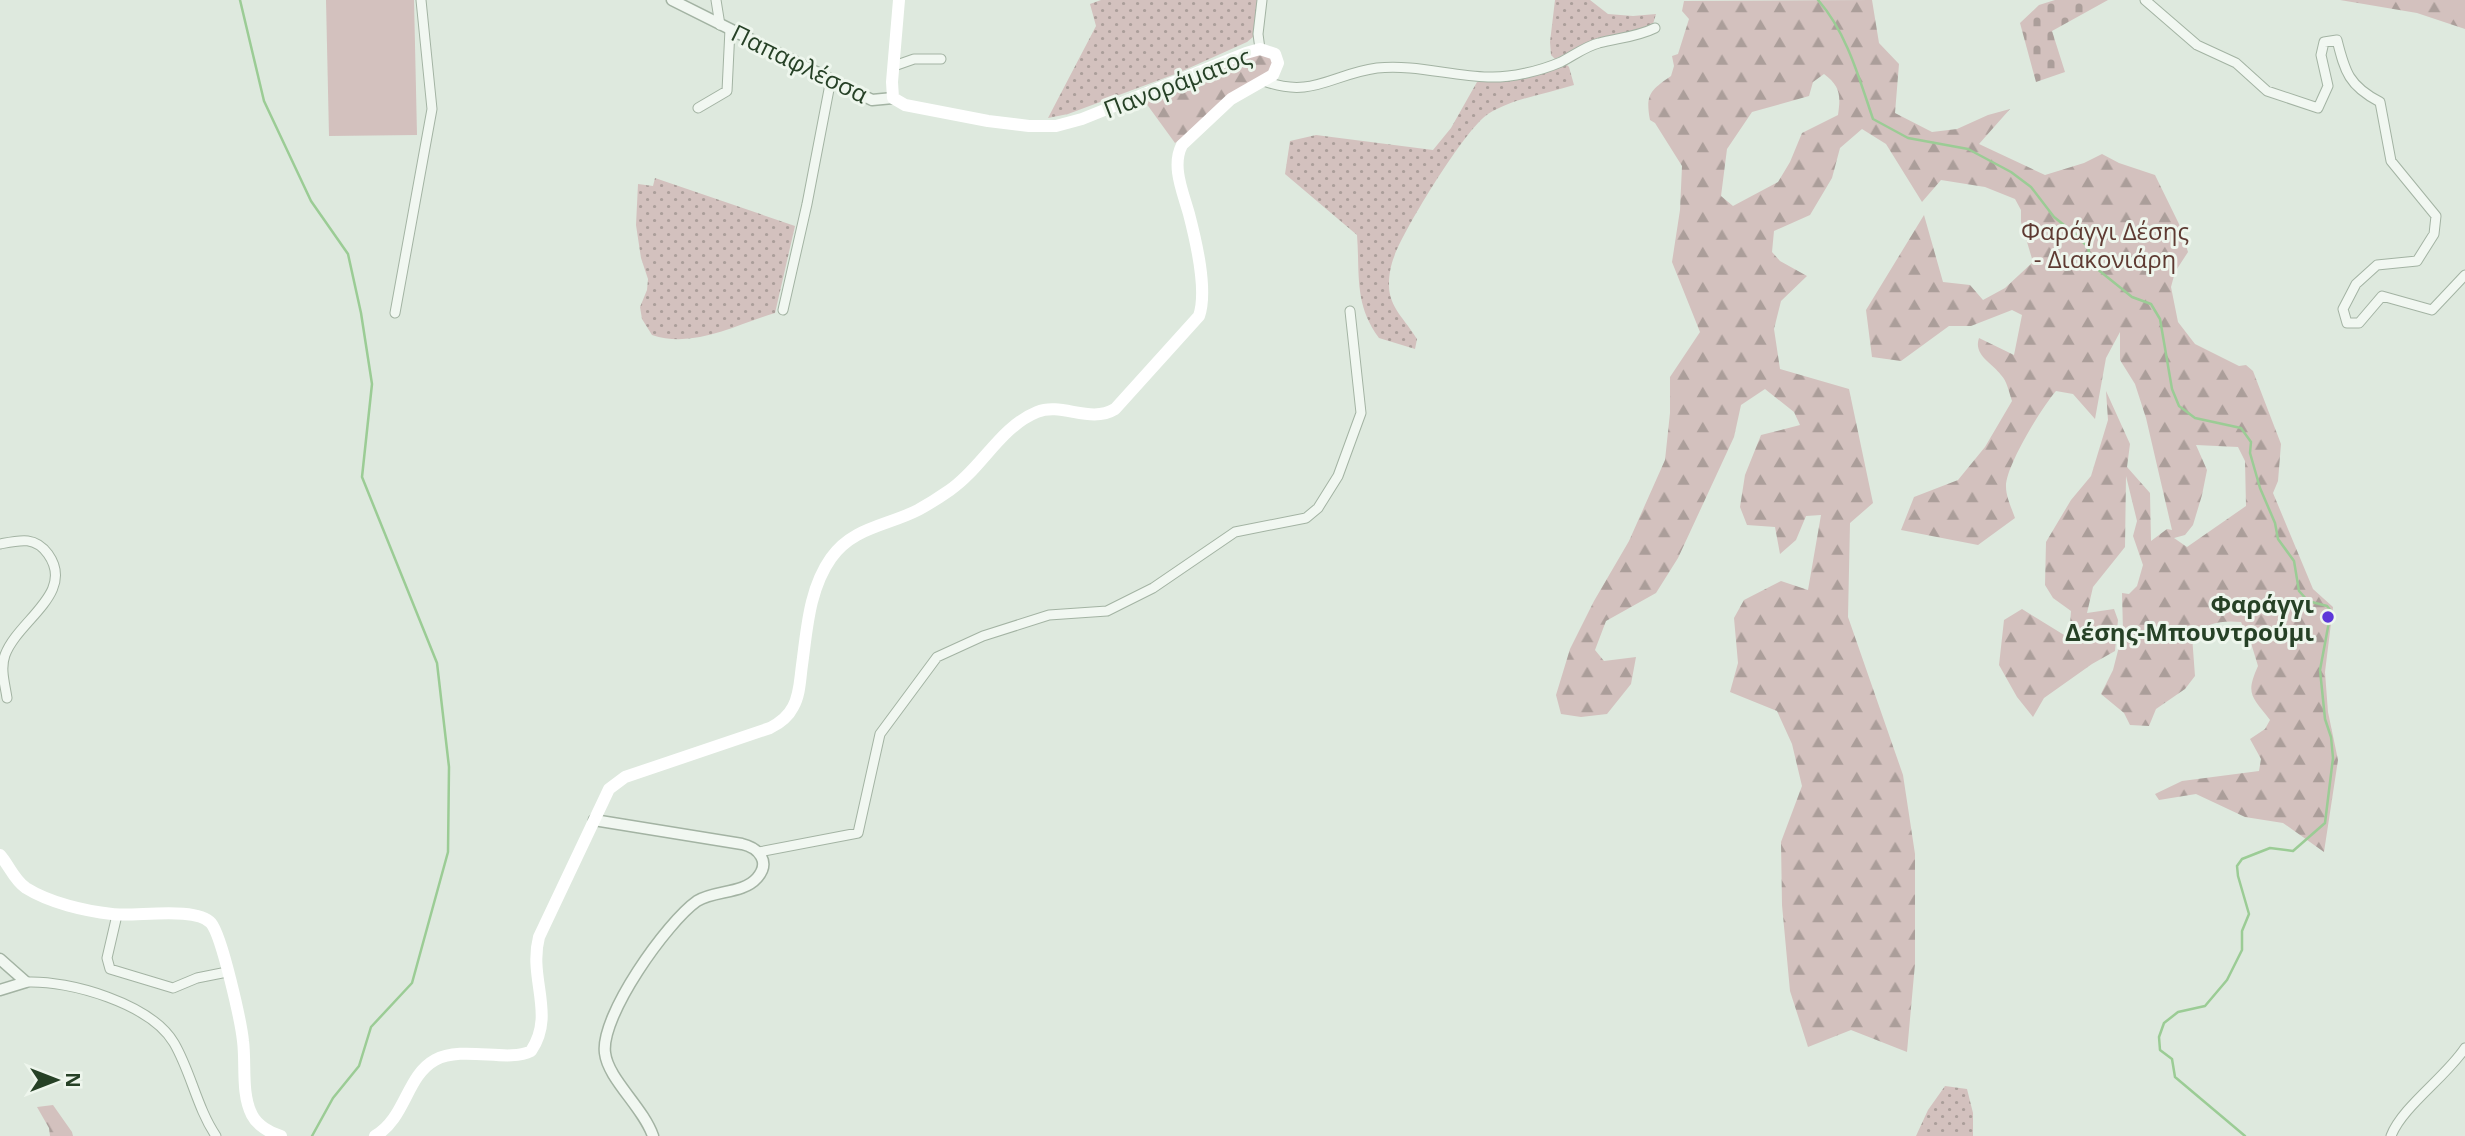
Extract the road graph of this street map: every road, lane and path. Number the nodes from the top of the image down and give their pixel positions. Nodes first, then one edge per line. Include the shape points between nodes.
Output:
1 (421, 0) edge
2 (672, 0) edge
3 (716, 0) edge
4 (900, 0) edge
5 (1262, 0) edge
6 (2145, 0) edge
7 (725, 27) junction
8 (1655, 28) dead end
9 (1260, 49) junction
10 (941, 59) dead end
11 (894, 66) junction
12 (831, 79) junction
13 (1264, 80) junction
14 (893, 98) junction
15 (698, 108) dead end
16 (2465, 275) edge
17 (783, 310) dead end
18 (1350, 311) dead end
19 (396, 313) dead end
20 (0, 544) edge
21 (7, 698) dead end
22 (594, 820) junction
23 (759, 852) junction
24 (0, 855) edge
25 (117, 915) junction
26 (0, 959) edge
27 (227, 972) junction
28 (26, 982) junction
29 (0, 990) edge
30 (2465, 1048) edge
31 (216, 1136) edge
32 (278, 1136) edge
33 (375, 1136) edge
34 (653, 1136) edge
35 (2391, 1136) edge

1 - 19 street via 432,109
2 - 7 street, Παπαφλέσσα
3 - 7 street
4 - 11 main road
5 - 9 street
6 - 16 street via 2197,45 2236,63 2267,91 2318,108 2328,86 2321,55 2324,42 2337,40 2345,72 2362,93 2379,102 2391,161 2436,216 2434,234 2417,261 2377,265 2356,284 2343,309 2347,323 2360,323 2382,296 2432,310
7 - 12 street, Παπαφλέσσα
7 - 15 street via 727,90
8 - 13 street via 1596,43 1558,63 1502,77 1379,68 1296,89
9 - 13 main road, Πανοράματος via 1270,51 1278,63 1273,75
9 - 14 main road, Πανοράματος via 1056,126 988,121 905,105
10 - 11 street via 914,59
11 - 14 main road
12 - 14 street, Παπαφλέσσα via 872,100
12 - 17 street
13 - 22 main road, Πανοράματος via 1231,99 1178,153 1202,307 1137,385 1109,412 1085,415 1044,410 1020,421 953,488 917,511 852,537 832,557 817,582 798,695 787,716 770,728 625,777 609,789
18 - 23 street via 1361,414 1338,476 1318,508 1306,518 1235,532 1153,588 1107,611 1049,615 983,636 937,657 880,734 858,832
20 - 21 street via 25,539 40,544 51,558 56,581 52,593 4,656
22 - 23 street via 735,842
22 - 33 main road via 539,937 535,964 542,1027 531,1051 454,1054 433,1061 416,1079 389,1126
23 - 34 street via 762,865 756,879 694,903 653,950 613,1014 605,1041 607,1063
24 - 25 main road via 22,884 41,896
25 - 27 main road via 204,918 214,927
25 - 27 street via 107,958 110,969 173,988
26 - 28 street
27 - 32 main road via 243,1042 250,1110 257,1123
28 - 29 street
28 - 31 street via 81,987 152,1018 174,1043
30 - 35 street via 2404,1114

